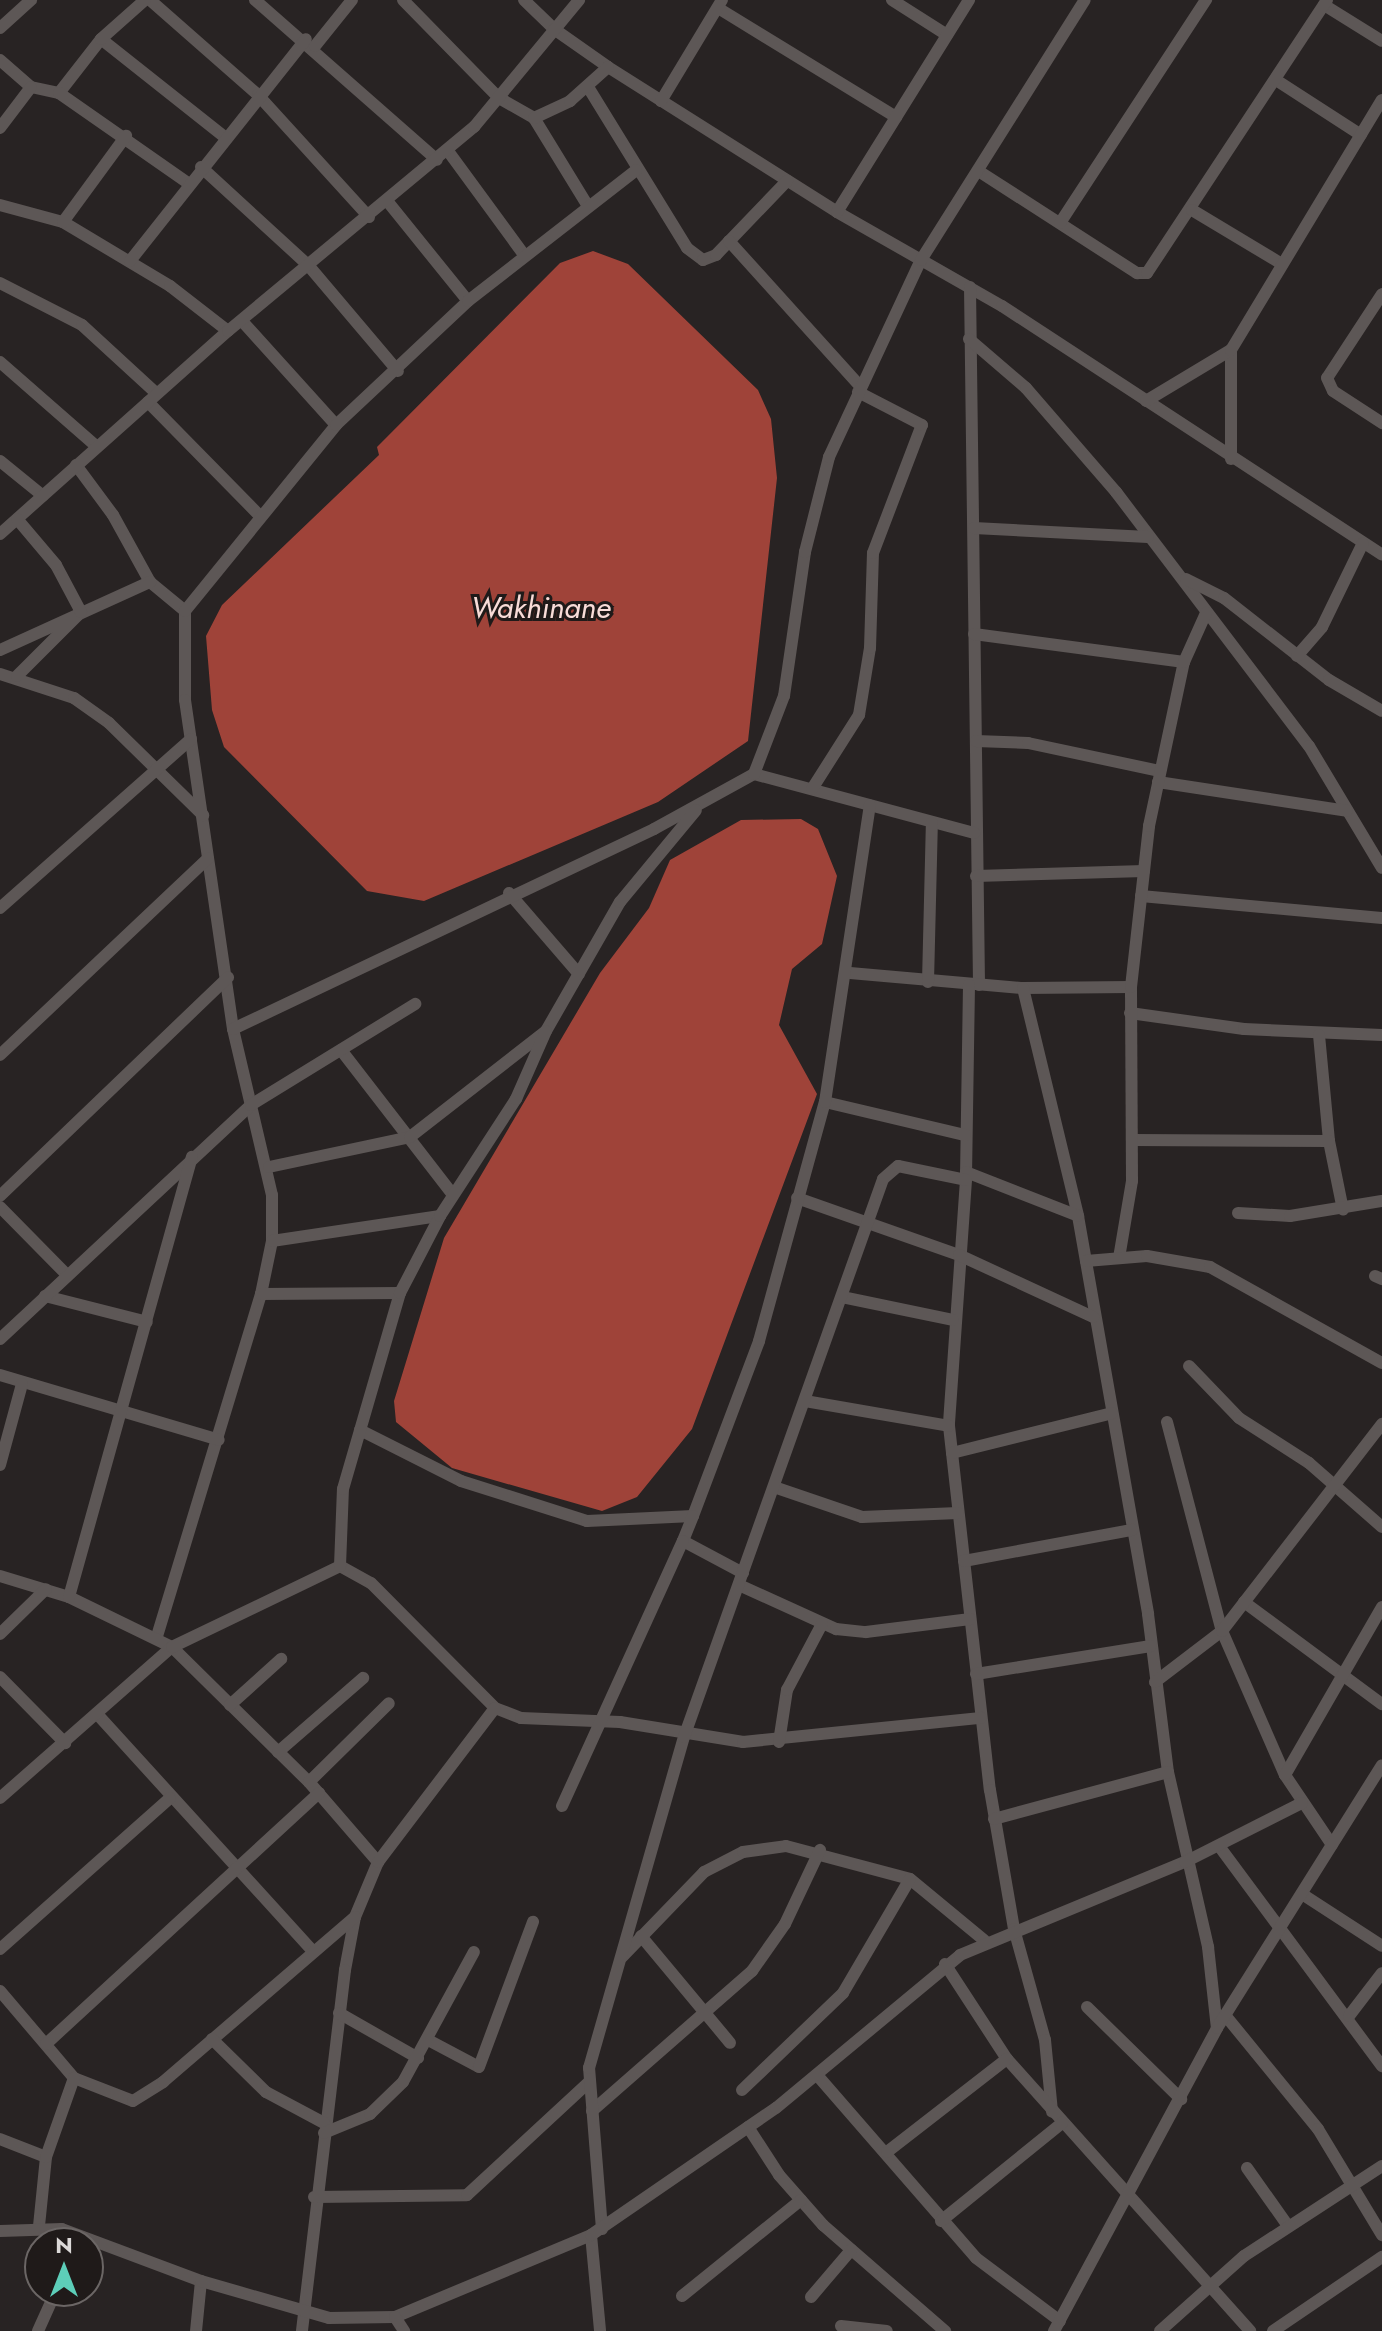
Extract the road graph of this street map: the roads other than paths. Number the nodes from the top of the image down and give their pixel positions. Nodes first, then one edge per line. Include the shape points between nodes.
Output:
1 (31, 0) edge
2 (148, 0) edge
3 (255, 0) edge
4 (352, 0) edge
5 (403, 0) edge
6 (524, 0) edge
7 (579, 0) edge
8 (892, 0) edge
9 (969, 0) edge
10 (1085, 0) edge
11 (1206, 0) edge
12 (1326, 3) edge
13 (720, 4) edge
14 (0, 28) edge
15 (554, 29) junction
16 (947, 35) junction
17 (101, 39) junction
18 (1382, 41) edge
19 (311, 43) junction
20 (0, 60) edge
21 (608, 67) junction
22 (1276, 80) junction
23 (31, 87) junction
24 (588, 87) junction
25 (59, 93) junction
26 (258, 95) junction
27 (499, 98) junction
28 (1382, 100) edge
29 (661, 101) junction
30 (896, 117) junction
31 (534, 118) junction
32 (0, 128) edge
33 (1361, 135) junction
34 (126, 136) junction
35 (226, 138) junction
36 (448, 151) junction
37 (437, 160) junction
38 (201, 167) junction
39 (636, 170) junction
40 (980, 172) junction
41 (787, 181) junction
42 (188, 183) junction
43 (388, 202) junction
44 (0, 205) edge
45 (588, 206) junction
46 (1192, 210) junction
47 (837, 212) junction
48 (369, 217) junction
49 (63, 222) junction
50 (1060, 223) junction
51 (729, 241) junction
52 (524, 255) junction
53 (921, 260) junction
54 (130, 261) junction
55 (1282, 264) junction
56 (308, 265) junction
57 (0, 283) edge
58 (970, 287) junction
59 (1381, 297) edge
60 (468, 301) junction
61 (242, 321) junction
62 (228, 331) junction
63 (969, 339) junction
64 (1231, 350) junction
65 (0, 362) edge
66 (398, 371) junction
67 (860, 389) junction
68 (152, 398) junction
69 (1146, 401) junction
70 (1382, 423) edge
71 (336, 425) junction
72 (96, 446) junction
73 (1231, 459) junction
74 (0, 461) edge
75 (76, 465) junction
76 (43, 496) junction
77 (259, 515) junction
78 (17, 519) junction
79 (974, 528) junction
80 (0, 534) edge
81 (1148, 537) junction
82 (1363, 543) junction
83 (1382, 555) edge
84 (1183, 578) junction
85 (150, 582) junction
86 (185, 611) junction
87 (81, 612) junction
88 (1206, 613) junction
89 (974, 634) junction
90 (0, 648) edge
91 (1297, 656) junction
92 (1184, 662) junction
93 (0, 674) edge
94 (17, 676) junction
95 (1382, 711) edge
96 (191, 739) junction
97 (976, 741) junction
98 (156, 769) junction
99 (754, 774) junction
100 (1159, 777) junction
101 (812, 789) junction
102 (870, 805) junction
103 (699, 806) junction
104 (1347, 811) junction
105 (204, 816) junction
106 (932, 823) junction
107 (974, 833) junction
108 (208, 858) junction
109 (1382, 868) edge
110 (1144, 871) junction
111 (976, 876) junction
112 (509, 893) junction
113 (1141, 896) junction
114 (0, 908) edge
115 (1382, 918) edge
116 (850, 973) junction
117 (579, 974) junction
118 (228, 977) junction
119 (928, 982) junction
120 (974, 985) junction
121 (1131, 987) junction
122 (1023, 988) junction
123 (415, 1004) dead end
124 (1130, 1013) junction
125 (233, 1029) junction
126 (546, 1031) junction
127 (1319, 1035) junction
128 (1382, 1035) edge
129 (341, 1050) junction
130 (0, 1055) edge
131 (825, 1102) junction
132 (251, 1105) junction
133 (965, 1135) junction
134 (410, 1137) junction
135 (1132, 1140) junction
136 (1329, 1141) junction
137 (193, 1153) junction
138 (269, 1167) junction
139 (966, 1176) junction
140 (453, 1195) junction
141 (0, 1196) edge
142 (797, 1198) junction
143 (1382, 1201) edge
144 (0, 1207) edge
145 (1343, 1210) junction
146 (1238, 1213) dead end
147 (440, 1216) junction
148 (1078, 1216) junction
149 (866, 1225) junction
150 (272, 1241) junction
151 (959, 1255) junction
152 (1119, 1258) junction
153 (1086, 1261) junction
154 (67, 1275) junction
155 (400, 1293) junction
156 (261, 1294) junction
157 (45, 1296) junction
158 (842, 1297) junction
159 (1093, 1317) junction
160 (953, 1320) junction
161 (147, 1322) junction
162 (0, 1339) edge
163 (1382, 1363) edge
164 (1189, 1366) dead end
165 (0, 1375) edge
166 (22, 1384) junction
167 (805, 1401) junction
168 (1112, 1413) junction
169 (120, 1415) junction
170 (1167, 1422) dead end
171 (1382, 1424) edge
172 (949, 1426) junction
173 (360, 1430) junction
174 (219, 1440) junction
175 (2, 1450) edge
176 (952, 1453) junction
177 (0, 1465) edge
178 (1335, 1486) junction
179 (774, 1487) junction
180 (958, 1513) junction
181 (693, 1516) junction
182 (1382, 1527) edge
183 (1132, 1530) junction
184 (683, 1541) junction
185 (964, 1561) junction
186 (340, 1566) junction
187 (0, 1576) edge
188 (741, 1579) junction
189 (46, 1589) junction
190 (69, 1597) junction
191 (1244, 1602) junction
192 (1382, 1607) edge
193 (970, 1619) junction
194 (822, 1624) junction
195 (1222, 1631) junction
196 (0, 1634) edge
197 (157, 1636) junction
198 (1151, 1646) junction
199 (172, 1647) junction
200 (281, 1659) dead end
201 (976, 1674) junction
202 (0, 1677) edge
203 (363, 1678) dead end
204 (1345, 1678) junction
205 (1155, 1682) junction
206 (389, 1703) dead end
207 (1382, 1704) edge
208 (230, 1705) junction
209 (495, 1708) junction
210 (98, 1715) junction
211 (981, 1718) junction
212 (602, 1722) junction
213 (684, 1737) junction
214 (779, 1742) junction
215 (65, 1743) junction
216 (278, 1752) junction
217 (1382, 1765) edge
218 (1168, 1772) junction
219 (1285, 1775) junction
220 (309, 1782) junction
221 (319, 1793) junction
222 (0, 1798) edge
223 (170, 1798) junction
224 (1302, 1803) junction
225 (562, 1806) dead end
226 (994, 1819) junction
227 (1332, 1845) junction
228 (1219, 1846) junction
229 (820, 1850) junction
230 (378, 1862) junction
231 (1185, 1862) junction
232 (237, 1868) junction
233 (910, 1879) junction
234 (1302, 1894) junction
235 (355, 1917) junction
236 (533, 1922) dead end
237 (1014, 1929) junction
238 (1279, 1934) junction
239 (641, 1936) junction
240 (984, 1940) junction
241 (1382, 1946) edge
242 (0, 1949) edge
243 (312, 1950) junction
244 (474, 1952) dead end
245 (622, 1957) junction
246 (945, 1964) junction
247 (1382, 1973) edge
248 (0, 1991) edge
249 (1087, 2007) dead end
250 (704, 2010) junction
251 (339, 2013) junction
252 (1225, 2015) junction
253 (1349, 2016) junction
254 (1217, 2028) junction
255 (212, 2039) junction
256 (430, 2041) junction
257 (730, 2043) dead end
258 (46, 2044) junction
259 (418, 2058) junction
260 (1007, 2059) junction
261 (1382, 2066) edge
262 (817, 2075) junction
263 (74, 2078) junction
264 (588, 2083) junction
265 (742, 2090) dead end
266 (1181, 2099) junction
267 (592, 2111) junction
268 (1052, 2112) junction
269 (1062, 2123) junction
270 (748, 2127) junction
271 (324, 2128) junction
272 (0, 2139) edge
273 (887, 2152) junction
274 (46, 2157) junction
275 (1382, 2166) edge
276 (1247, 2168) dead end
277 (1354, 2182) junction
278 (314, 2197) junction
279 (1129, 2198) junction
280 (801, 2200) junction
281 (941, 2221) junction
282 (39, 2226) junction
283 (1288, 2226) junction
284 (42, 2227) edge
285 (0, 2231) edge
286 (597, 2232) junction
287 (1382, 2235) edge
288 (104, 2248) edge
289 (851, 2250) junction
290 (1382, 2257) edge
291 (201, 2281) junction
292 (1206, 2285) junction
293 (682, 2296) dead end
294 (811, 2297) dead end
295 (49, 2307) edge
296 (304, 2308) junction
297 (395, 2317) junction
298 (841, 2326) dead end
299 (1057, 2326) edge
300 (38, 2331) edge
301 (196, 2331) edge
302 (302, 2331) edge
303 (404, 2331) edge
304 (600, 2331) edge
305 (887, 2331) edge
306 (945, 2331) edge
307 (1160, 2331) edge
308 (1250, 2331) edge
309 (1273, 2331) edge

1 - 14 street
2 - 17 street
2 - 26 street
3 - 19 street
4 - 19 street
5 - 27 street
6 - 15 street
7 - 15 street
8 - 16 street
9 - 16 street
10 - 40 street
11 - 50 street
12 - 18 street
12 - 22 street
13 - 29 street
13 - 30 street
15 - 21 street
15 - 27 street
16 - 30 street
17 - 25 street
17 - 35 street
19 - 26 street
19 - 37 street
20 - 23 street
21 - 24 street
21 - 29 street
22 - 33 street
22 - 46 street
23 - 25 street
23 - 32 street
24 - 31 street
24 - 39 street
25 - 34 street
26 - 35 street
26 - 48 street
27 - 31 street
27 - 36 street
28 - 33 street
29 - 41 street
30 - 47 street
31 - 45 street
33 - 55 street
34 - 42 street
34 - 49 street
35 - 38 street
36 - 37 street
36 - 52 street
37 - 43 street
38 - 42 street
38 - 56 street
39 - 45 street
39 - 51 street via 694,255 710,258
40 - 50 street
40 - 53 street
41 - 47 street
41 - 51 street
42 - 54 street
43 - 48 street
43 - 60 street
44 - 49 street
45 - 52 street
46 - 50 street via 1147,273 1137,273
46 - 55 street
47 - 53 street
48 - 56 street
49 - 54 street
51 - 67 street
52 - 60 street
53 - 58 street
53 - 67 street
54 - 62 street
55 - 64 street
56 - 61 street
56 - 66 street
57 - 68 street via 82,325
58 - 63 street
58 - 69 street
59 - 70 street via 1327,378 1333,391
60 - 66 street
61 - 62 street
61 - 71 street
62 - 68 street
63 - 79 street
63 - 81 street via 1051,415
64 - 69 street
64 - 73 street
65 - 72 street
66 - 71 street
67 - 99 street via 818,491 784,696
67 - 101 street via 922,425 873,553 870,648 859,715 838,757
68 - 72 street
68 - 77 street
69 - 73 street
71 - 77 street
72 - 75 street
73 - 82 street
74 - 76 street
75 - 76 street
75 - 85 street via 113,515
76 - 78 street
77 - 86 street
78 - 80 street
78 - 87 street via 51,558
79 - 81 street
79 - 89 street
81 - 84 street
82 - 83 street
82 - 91 street via 1322,627
84 - 88 street
84 - 91 street via 1224,598
85 - 86 street
85 - 87 street
86 - 96 street
87 - 90 street
87 - 94 street
88 - 92 street
88 - 104 street via 1309,746
89 - 92 street
89 - 97 street
91 - 95 street
92 - 100 street
93 - 94 street
94 - 98 street via 74,698
96 - 98 street
96 - 105 street
97 - 100 street via 1047,746
97 - 107 street
98 - 105 street
98 - 114 street
99 - 101 street
99 - 103 street
100 - 104 street
100 - 110 street
101 - 102 street
102 - 106 street
102 - 116 street
103 - 112 street
103 - 117 street via 620,902
104 - 109 street
105 - 108 street
106 - 107 street
106 - 119 street
107 - 111 street
108 - 118 street
108 - 130 street
110 - 111 street
110 - 113 street
111 - 120 street
112 - 117 street
112 - 125 street via 378,963
113 - 115 street
113 - 121 street
116 - 119 street
116 - 131 street
117 - 126 street
118 - 125 street
118 - 141 street
119 - 120 street
120 - 122 street
120 - 133 street
121 - 122 street
121 - 124 street
122 - 148 street
123 - 129 street
124 - 127 street
124 - 135 street
125 - 132 street
126 - 134 street
126 - 140 street via 516,1099
127 - 128 street
127 - 136 street
129 - 132 street
129 - 134 street
131 - 133 street
131 - 142 street
132 - 137 street
132 - 138 street
133 - 139 street
134 - 138 street
134 - 140 street
135 - 136 street
135 - 152 street via 1132,1181
136 - 145 street
137 - 154 street
137 - 161 street
138 - 150 street
139 - 148 street
139 - 149 street via 894,1166
139 - 151 street
140 - 147 street
142 - 149 street
142 - 181 street via 759,1341
143 - 145 street
144 - 154 street
145 - 146 street via 1290,1216
147 - 150 street
147 - 155 street
148 - 153 street
149 - 151 street
149 - 158 street
150 - 156 street
151 - 159 street
151 - 160 street
152 - 153 street
152 - 163 street via 1180,1260 1227,1274
153 - 159 street
154 - 157 street
155 - 156 street
155 - 173 street
156 - 174 street
157 - 161 street
157 - 162 street
158 - 160 street
158 - 167 street
159 - 168 street
160 - 172 street
161 - 169 street
164 - 178 street via 1239,1418
165 - 166 street
166 - 169 street
166 - 175 street
167 - 172 street
167 - 179 street
168 - 176 street
168 - 183 street
169 - 174 street
169 - 190 street
170 - 195 street
171 - 178 street
172 - 176 street
173 - 181 street via 461,1481 587,1521
173 - 186 street via 343,1489
174 - 197 street
175 - 177 street
176 - 180 street
178 - 182 street
178 - 191 street
179 - 180 street via 862,1517
179 - 188 street
180 - 185 street
181 - 184 street
183 - 185 street
183 - 198 street
184 - 188 street
184 - 212 street
185 - 193 street
186 - 199 street
186 - 209 street via 371,1583
187 - 189 street
188 - 194 street
188 - 213 street
189 - 190 street
189 - 196 street
190 - 197 street
191 - 195 street
191 - 204 street
192 - 204 street
193 - 194 street via 866,1632
193 - 201 street
194 - 214 street via 787,1690
195 - 205 street
195 - 219 street
197 - 199 street
198 - 201 street
198 - 205 street
199 - 208 street
199 - 210 street
200 - 208 street
201 - 211 street
202 - 215 street
203 - 216 street
204 - 207 street
204 - 219 street
205 - 218 street
206 - 220 street
208 - 216 street
209 - 212 street via 521,1718
209 - 230 street
210 - 215 street
210 - 223 street
211 - 214 street
211 - 226 street
212 - 213 street
212 - 225 street
213 - 214 street
213 - 245 street
215 - 222 street
216 - 220 street
217 - 227 street
218 - 226 street
218 - 231 street
219 - 224 street
220 - 221 street
221 - 230 street
221 - 232 street
223 - 232 street
223 - 242 street
224 - 227 street
224 - 228 street
226 - 237 street
227 - 234 street
228 - 231 street
228 - 238 street
229 - 233 street
229 - 239 street via 763,1848 722,1861
229 - 250 street via 769,1949 741,1983
230 - 235 street
231 - 237 street
231 - 254 street via 1208,1947
232 - 243 street
232 - 258 street
233 - 240 street
233 - 265 street via 843,1993
234 - 238 street
234 - 241 street
235 - 243 street
235 - 251 street
236 - 256 street via 479,2067
237 - 240 street
237 - 268 street via 1045,2040
238 - 252 street
238 - 253 street
239 - 245 street
239 - 250 street
240 - 246 street
243 - 255 street
244 - 256 street
245 - 264 street
246 - 260 street
246 - 262 street
247 - 253 street
248 - 258 street
249 - 266 street
250 - 257 street
250 - 267 street
251 - 259 street
251 - 271 street
252 - 254 street
252 - 277 street
253 - 261 street
254 - 266 street
255 - 263 street via 133,2101
255 - 271 street via 266,2092
256 - 259 street
258 - 263 street
259 - 271 street via 383,2103
260 - 268 street
260 - 273 street
262 - 270 street
262 - 273 street
263 - 274 street
264 - 267 street
264 - 278 street via 467,2195
266 - 279 street
267 - 286 street
268 - 269 street
269 - 279 street
269 - 281 street
270 - 280 street
270 - 286 street
271 - 278 street
272 - 274 street
273 - 281 street
274 - 282 street
275 - 277 street
276 - 283 street
277 - 283 street
277 - 287 street
278 - 296 street
279 - 292 street
279 - 299 street
280 - 289 street
280 - 293 street
281 - 299 street via 1004,2284
282 - 284 street
282 - 285 street
283 - 292 street
286 - 297 street
286 - 304 street
288 - 291 street
289 - 294 street
289 - 306 street
290 - 309 street
291 - 296 street
291 - 301 street
292 - 307 street
292 - 308 street
295 - 300 street
296 - 297 street via 347,2321
296 - 302 street
297 - 303 street
298 - 305 street

